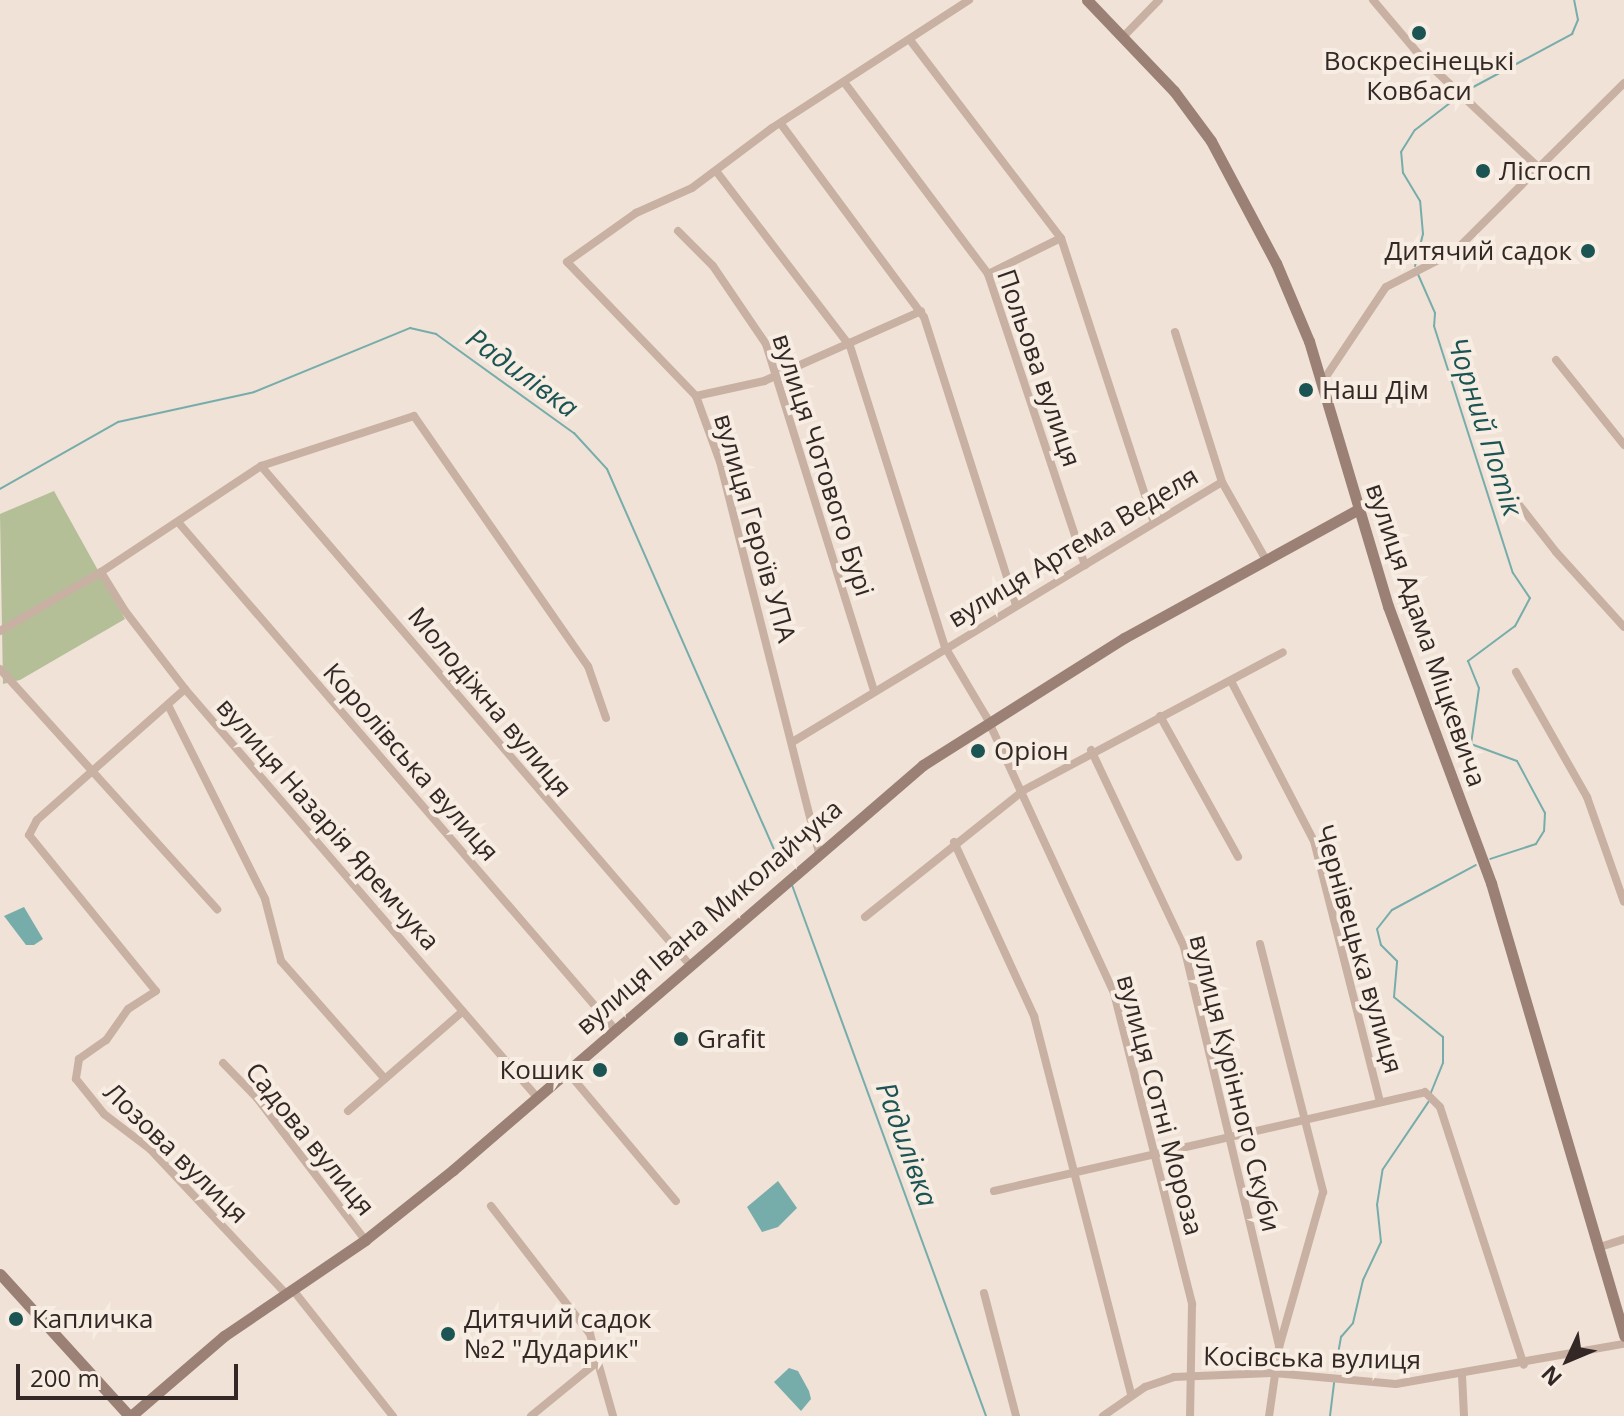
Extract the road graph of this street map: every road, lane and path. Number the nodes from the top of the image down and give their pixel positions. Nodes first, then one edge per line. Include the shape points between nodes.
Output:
1 (969, 0) edge
2 (1087, 0) edge
3 (1159, 0) edge
4 (1373, 0) edge
5 (1122, 38) junction
6 (910, 40) junction
7 (844, 82) junction
8 (1624, 83) edge
9 (781, 124) junction
10 (1540, 169) junction
11 (716, 171) junction
12 (678, 231) dead end
13 (1061, 238) junction
14 (988, 274) junction
15 (921, 311) junction
16 (1175, 332) dead end
17 (850, 346) junction
18 (1556, 360) dead end
19 (777, 375) junction
20 (1323, 381) junction
21 (696, 396) junction
22 (1624, 445) edge
23 (261, 466) junction
24 (1491, 469) dead end
25 (1222, 482) junction
26 (1357, 510) junction
27 (178, 522) junction
28 (1154, 522) junction
29 (1265, 558) junction
30 (1085, 565) junction
31 (101, 572) junction
32 (1016, 606) junction
33 (1624, 627) edge
34 (0, 631) edge
35 (945, 647) junction
36 (1283, 652) dead end
37 (0, 669) edge
38 (1516, 672) dead end
39 (1231, 681) junction
40 (185, 689) junction
41 (874, 690) junction
42 (168, 705) junction
43 (1160, 716) junction
44 (606, 718) dead end
45 (989, 723) junction
46 (794, 741) junction
47 (1091, 750) junction
48 (95, 772) junction
49 (1020, 793) junction
50 (954, 842) junction
51 (819, 853) junction
52 (1238, 857) dead end
53 (1624, 902) edge
54 (217, 909) dead end
55 (865, 917) dead end
56 (1260, 944) dead end
57 (689, 964) junction
58 (463, 1011) junction
59 (614, 1028) junction
60 (223, 1063) dead end
61 (566, 1069) junction
62 (385, 1079) junction
63 (536, 1096) junction
64 (1380, 1101) junction
65 (348, 1111) dead end
66 (1303, 1119) junction
67 (1227, 1141) junction
68 (1154, 1157) junction
69 (1077, 1175) junction
70 (994, 1191) dead end
71 (676, 1201) dead end
72 (491, 1206) dead end
73 (1624, 1239) edge
74 (365, 1240) junction
75 (1597, 1248) junction
76 (0, 1274) edge
77 (289, 1292) junction
78 (984, 1293) dead end
79 (1624, 1336) edge
80 (1624, 1344) edge
81 (1279, 1347) junction
82 (596, 1363) junction
83 (1524, 1365) junction
84 (1274, 1373) junction
85 (1462, 1375) junction
86 (1192, 1377) junction
87 (1131, 1395) junction
88 (130, 1416) edge
89 (393, 1416) edge
90 (531, 1416) edge
91 (613, 1416) edge
92 (1016, 1416) edge
93 (1103, 1416) edge
94 (1190, 1416) edge
95 (1269, 1416) edge
96 (1464, 1416) edge

1 - 6 street
2 - 5 street, вулиця Адама Міцкевича
3 - 5 street
4 - 10 street
5 - 20 street, вулиця Адама Міцкевича via 1174,91 1211,141 1276,263
6 - 7 street
6 - 13 street
7 - 9 street
7 - 14 street, Польова вулиця
8 - 10 street
9 - 11 street
9 - 15 street
10 - 20 street via 1454,252 1374,300
11 - 17 street, вулиця Сотні Мороза
11 - 21 street, вулиця Героїв УПА via 636,213 567,262
12 - 19 street, вулиця Чотового Бурі via 750,315
13 - 14 street
13 - 28 street
14 - 30 street, Польова вулиця
15 - 17 street
15 - 32 street
16 - 25 street
17 - 19 street
17 - 35 street, вулиця Сотні Мороза
18 - 22 street
19 - 21 street
19 - 41 street, вулиця Чотового Бурі
20 - 26 street, вулиця Адама Міцкевича
21 - 46 street, вулиця Героїв УПА via 720,462
23 - 27 street
23 - 44 street via 414,416 588,666
23 - 57 street, Молодіжна вулиця
24 - 33 street
25 - 28 street, вулиця Артема Веделя
25 - 29 street
26 - 29 street, вулиця Івана Миколайчука
26 - 75 street, вулиця Адама Міцкевича via 1483,862
27 - 31 street
27 - 59 street, Королівська вулиця
28 - 30 street, вулиця Артема Веделя
29 - 45 street, вулиця Івана Миколайчука
30 - 32 street, вулиця Артема Веделя
31 - 34 street
31 - 40 street, вулиця Назарія Яремчука
32 - 35 street, вулиця Артема Веделя
35 - 41 street, вулиця Артема Веделя
35 - 45 street, вулиця Сотні Мороза
36 - 39 street
37 - 48 street
38 - 53 street via 1587,797
39 - 43 street
39 - 64 street, Чернівецька вулиця via 1314,841
40 - 42 street
40 - 58 street, вулиця Назарія Яремчука
41 - 46 street, вулиця Артема Веделя
42 - 48 street
42 - 62 street via 265,899 281,961
43 - 47 street
43 - 52 street
45 - 49 street, вулиця Сотні Мороза
45 - 51 street, вулиця Івана Миколайчука via 923,765
46 - 51 street, вулиця Героїв УПА
47 - 49 street
47 - 67 street, вулиця Курінного Скуби via 1184,947
48 - 54 street
48 - 77 street, Лозова вулиця via 37,820 29,835 156,991 128,1009 106,1040 79,1059 74,1073 97,1107 150,1149
49 - 50 street
49 - 68 street, вулиця Сотні Мороза via 1114,993
50 - 55 street
50 - 69 street via 1034,1016
51 - 57 street, вулиця Івана Миколайчука
56 - 66 street
57 - 59 street, вулиця Івана Миколайчука
58 - 62 street
58 - 63 street, вулиця Назарія Яремчука
59 - 61 street, вулиця Івана Миколайчука
60 - 74 street, Садова вулиця via 257,1098
61 - 63 street, вулиця Івана Миколайчука
61 - 71 street
62 - 65 street
63 - 74 street, вулиця Івана Миколайчука
64 - 66 street
64 - 83 street via 1430,1095 1441,1110
66 - 67 street
66 - 81 street via 1323,1203
67 - 68 street
67 - 81 street, вулиця Курінного Скуби
68 - 69 street
68 - 86 street, вулиця Сотні Мороза via 1192,1304
69 - 70 street
69 - 87 street
72 - 82 street via 582,1320 596,1347
73 - 75 street
74 - 77 street, вулиця Івана Миколайчука
75 - 79 street, вулиця Адама Міцкевича
76 - 88 street
77 - 88 street, вулиця Івана Миколайчука via 224,1336
77 - 89 street, Лозова вулиця
78 - 92 street
80 - 83 street, Косівська вулиця
81 - 84 street
82 - 90 street
82 - 91 street
83 - 85 street, Косівська вулиця
84 - 85 street, Косівська вулиця via 1387,1384
84 - 86 street, Косівська вулиця
84 - 95 street
85 - 96 street
86 - 87 street, Косівська вулиця via 1167,1378
86 - 94 street, вулиця Сотні Мороза
87 - 93 street, Косівська вулиця

